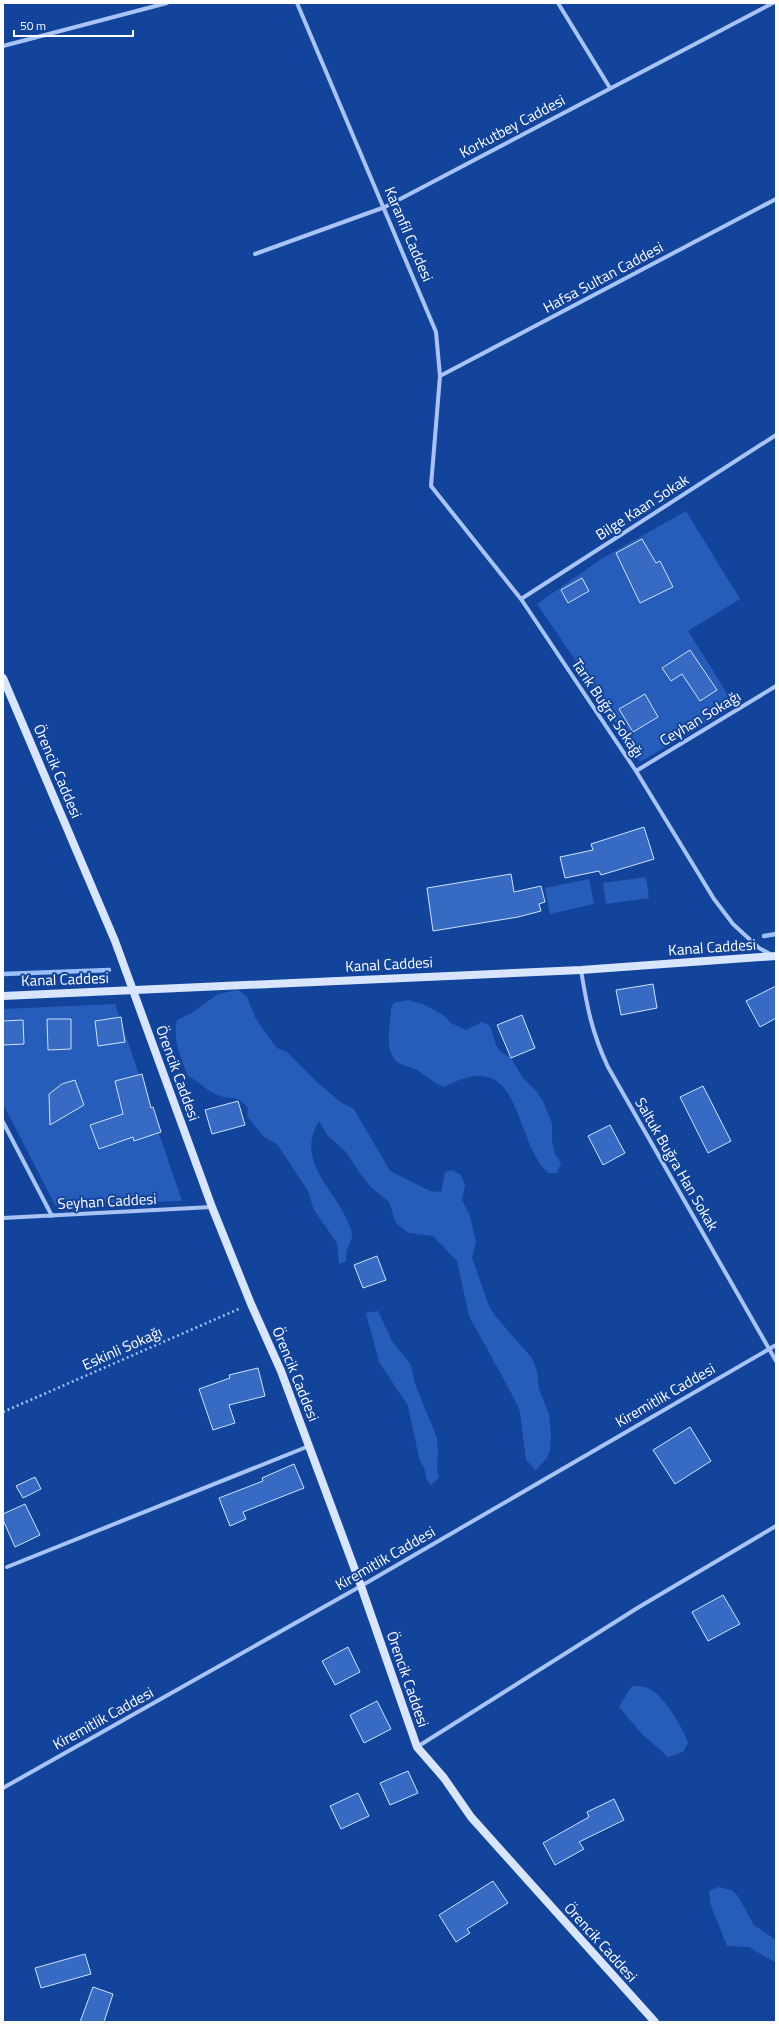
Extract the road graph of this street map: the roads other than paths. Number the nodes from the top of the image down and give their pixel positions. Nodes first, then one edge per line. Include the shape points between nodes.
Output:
1 (167, 3) edge
2 (297, 3) edge
3 (558, 3) edge
4 (773, 3) edge
5 (3, 46) edge
6 (610, 88) junction
7 (776, 199) edge
8 (385, 207) junction
9 (255, 254) dead end
10 (440, 376) junction
11 (776, 435) edge
12 (431, 486) joint
13 (521, 599) junction
14 (3, 678) edge
15 (776, 686) edge
16 (636, 771) junction
17 (776, 956) edge
18 (581, 970) junction
19 (133, 991) junction
20 (3, 996) edge
21 (3, 1122) edge
22 (212, 1207) junction
23 (52, 1216) junction
24 (3, 1218) edge
25 (776, 1345) edge
26 (769, 1349) junction
27 (776, 1360) edge
28 (310, 1446) junction
29 (776, 1526) edge
30 (7, 1568) dead end
31 (361, 1586) junction
32 (417, 1747) junction
33 (3, 1788) edge
34 (655, 2022) edge

1 - 5 street
2 - 8 street, Karanfil Caddesi
3 - 6 street
4 - 6 street, Korkutbey Caddesi
6 - 8 street, Korkutbey Caddesi
7 - 10 street, Hafsa Sultan Caddesi
8 - 9 street, Korkutbey Caddesi
8 - 10 street, Karanfil Caddesi via 436,332
10 - 12 street, Karanfil Caddesi
11 - 13 street, Bilge Kaan Sokak
12 - 13 street, Tarık Buğra Sokağı
13 - 16 street, Tarık Buğra Sokağı
14 - 19 street, Örencik Caddesi via 115,941
15 - 16 street, Ceyhan Sokağı
16 - 17 street, Tarık Buğra Sokağı via 714,899 733,924 759,948
17 - 18 street, Kanal Caddesi
18 - 19 street, Kanal Caddesi
18 - 26 street, Saltuk Buğra Han Sokak via 588,1015 608,1067
19 - 20 street, Kanal Caddesi
19 - 22 street, Örencik Caddesi
21 - 23 street
22 - 23 street, Seyhan Caddesi
22 - 28 street, Örencik Caddesi via 250,1304 282,1371
23 - 24 street, Seyhan Caddesi
25 - 26 street, Kiremitlik Caddesi
26 - 27 street, Saltuk Buğra Han Sokak
26 - 31 street, Kiremitlik Caddesi
28 - 30 street
28 - 31 street, Örencik Caddesi
29 - 32 street via 639,1607
31 - 32 street, Örencik Caddesi
31 - 33 street, Kiremitlik Caddesi
32 - 34 street, Örencik Caddesi via 444,1778 471,1817

